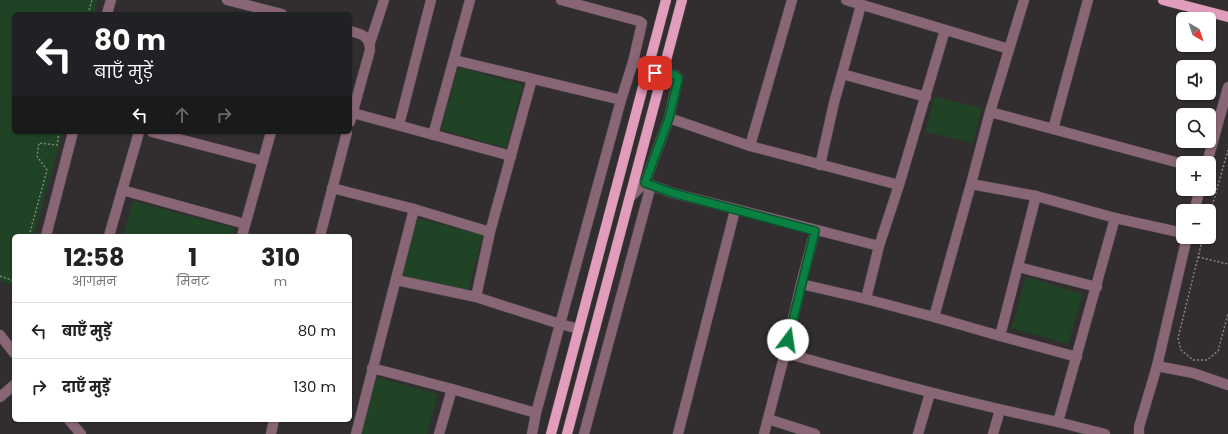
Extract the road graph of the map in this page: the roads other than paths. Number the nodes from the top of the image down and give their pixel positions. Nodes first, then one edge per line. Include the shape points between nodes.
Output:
1 (111, 0) edge
2 (227, 0) edge
3 (384, 0) edge
4 (431, 0) edge
5 (470, 0) edge
6 (561, 0) edge
7 (666, 0) edge
8 (682, 0) edge
9 (792, 0) edge
10 (846, 0) edge
11 (1024, 0) edge
12 (1088, 0) edge
13 (1163, 0) edge
14 (861, 4) junction
15 (108, 12) edge
16 (274, 12) edge
17 (1228, 17) edge
18 (945, 30) junction
19 (352, 32) edge
20 (370, 43) junction
21 (1009, 49) junction
22 (454, 60) junction
23 (633, 62) junction
24 (648, 69) junction
25 (663, 73) junction
26 (842, 74) junction
27 (532, 79) junction
28 (1228, 88) edge
29 (926, 97) junction
30 (620, 100) junction
31 (990, 112) junction
32 (352, 113) edge
33 (352, 117) edge
34 (669, 118) junction
35 (399, 125) junction
36 (1053, 129) junction
37 (72, 134) edge
38 (138, 134) edge
39 (160, 134) edge
40 (270, 134) edge
41 (346, 134) edge
42 (433, 135) junction
43 (750, 146) junction
44 (511, 156) junction
45 (1209, 156) edge
46 (262, 161) junction
47 (1176, 162) edge
48 (820, 165) junction
49 (648, 184) junction
50 (971, 184) junction
51 (899, 185) junction
52 (332, 188) junction
53 (122, 190) junction
54 (1036, 196) junction
55 (630, 197) junction
56 (414, 209) junction
57 (735, 210) junction
58 (1115, 218) junction
59 (245, 224) junction
60 (815, 231) junction
61 (1176, 231) edge
62 (490, 232) junction
63 (47, 234) edge
64 (111, 234) edge
65 (242, 234) edge
66 (320, 234) edge
67 (1185, 244) edge
68 (879, 246) junction
69 (1018, 267) junction
70 (396, 280) junction
71 (802, 284) junction
72 (1097, 287) junction
73 (476, 297) junction
74 (866, 299) junction
75 (934, 317) junction
76 (560, 324) junction
77 (579, 329) junction
78 (0, 335) edge
79 (1000, 336) junction
80 (12, 350) edge
81 (784, 353) junction
82 (1077, 357) junction
83 (1157, 366) junction
84 (372, 368) junction
85 (1228, 385) edge
86 (12, 387) edge
87 (452, 389) junction
88 (930, 393) junction
89 (0, 397) edge
90 (1000, 410) junction
91 (536, 413) junction
92 (768, 419) junction
93 (71, 422) edge
94 (274, 422) edge
95 (1058, 422) junction
96 (81, 434) edge
97 (271, 434) edge
98 (356, 434) edge
99 (438, 434) edge
100 (532, 434) edge
101 (551, 434) edge
102 (567, 434) edge
103 (584, 434) edge
104 (678, 434) edge
105 (764, 434) edge
106 (815, 434) edge
107 (918, 434) edge
108 (993, 434) edge
109 (1105, 434) edge
110 (1139, 434) edge

1 - 15 street
2 - 16 street
3 - 20 street
4 - 35 street
5 - 22 street
6 - 23 street via 642,23
7 - 24 main road
8 - 25 main road
9 - 43 street
10 - 14 street
11 - 21 street
12 - 36 street
13 - 17 main road
14 - 18 street
14 - 26 street
18 - 21 street
18 - 29 street
19 - 20 street via 366,36
20 - 32 street
21 - 31 street
22 - 27 street
22 - 42 street
23 - 24 street
23 - 30 street
24 - 25 street
24 - 77 main road
25 - 34 street via 678,78
25 - 55 main road
26 - 29 street
26 - 48 street
27 - 30 street
27 - 44 street
28 - 45 street
29 - 51 street
30 - 76 street
31 - 36 street
31 - 50 street
33 - 35 street
34 - 43 street
34 - 49 street
35 - 42 street
36 - 47 street
37 - 63 street
38 - 53 street
39 - 46 street
40 - 46 street
41 - 52 street
42 - 44 street
43 - 48 street
44 - 62 street
46 - 59 street
48 - 51 street
49 - 55 street
49 - 57 street
49 - 103 street
50 - 54 street
50 - 75 street
51 - 68 street
52 - 56 street
52 - 66 street
53 - 59 street
53 - 64 street
54 - 58 street
54 - 69 street
55 - 102 main road
56 - 62 street
56 - 70 street
57 - 60 street
57 - 104 street
58 - 61 street
58 - 72 street
59 - 65 street
60 - 68 street
60 - 71 street
62 - 73 street
67 - 83 street
68 - 74 street
69 - 72 street
69 - 79 street
70 - 73 street
70 - 84 street
71 - 74 street
71 - 81 street
72 - 82 street
73 - 76 street
74 - 75 street
75 - 79 street
76 - 77 street
76 - 91 street
77 - 101 main road
78 - 80 street
79 - 82 street
81 - 88 street
81 - 92 street
82 - 95 street
83 - 85 street via 1193,373
83 - 110 street
84 - 87 street
84 - 98 street
86 - 89 street
87 - 91 street
87 - 99 street
88 - 90 street
88 - 107 street
90 - 95 street
90 - 108 street
91 - 100 street
92 - 105 street
92 - 106 street
93 - 96 street
94 - 97 street
95 - 109 street

